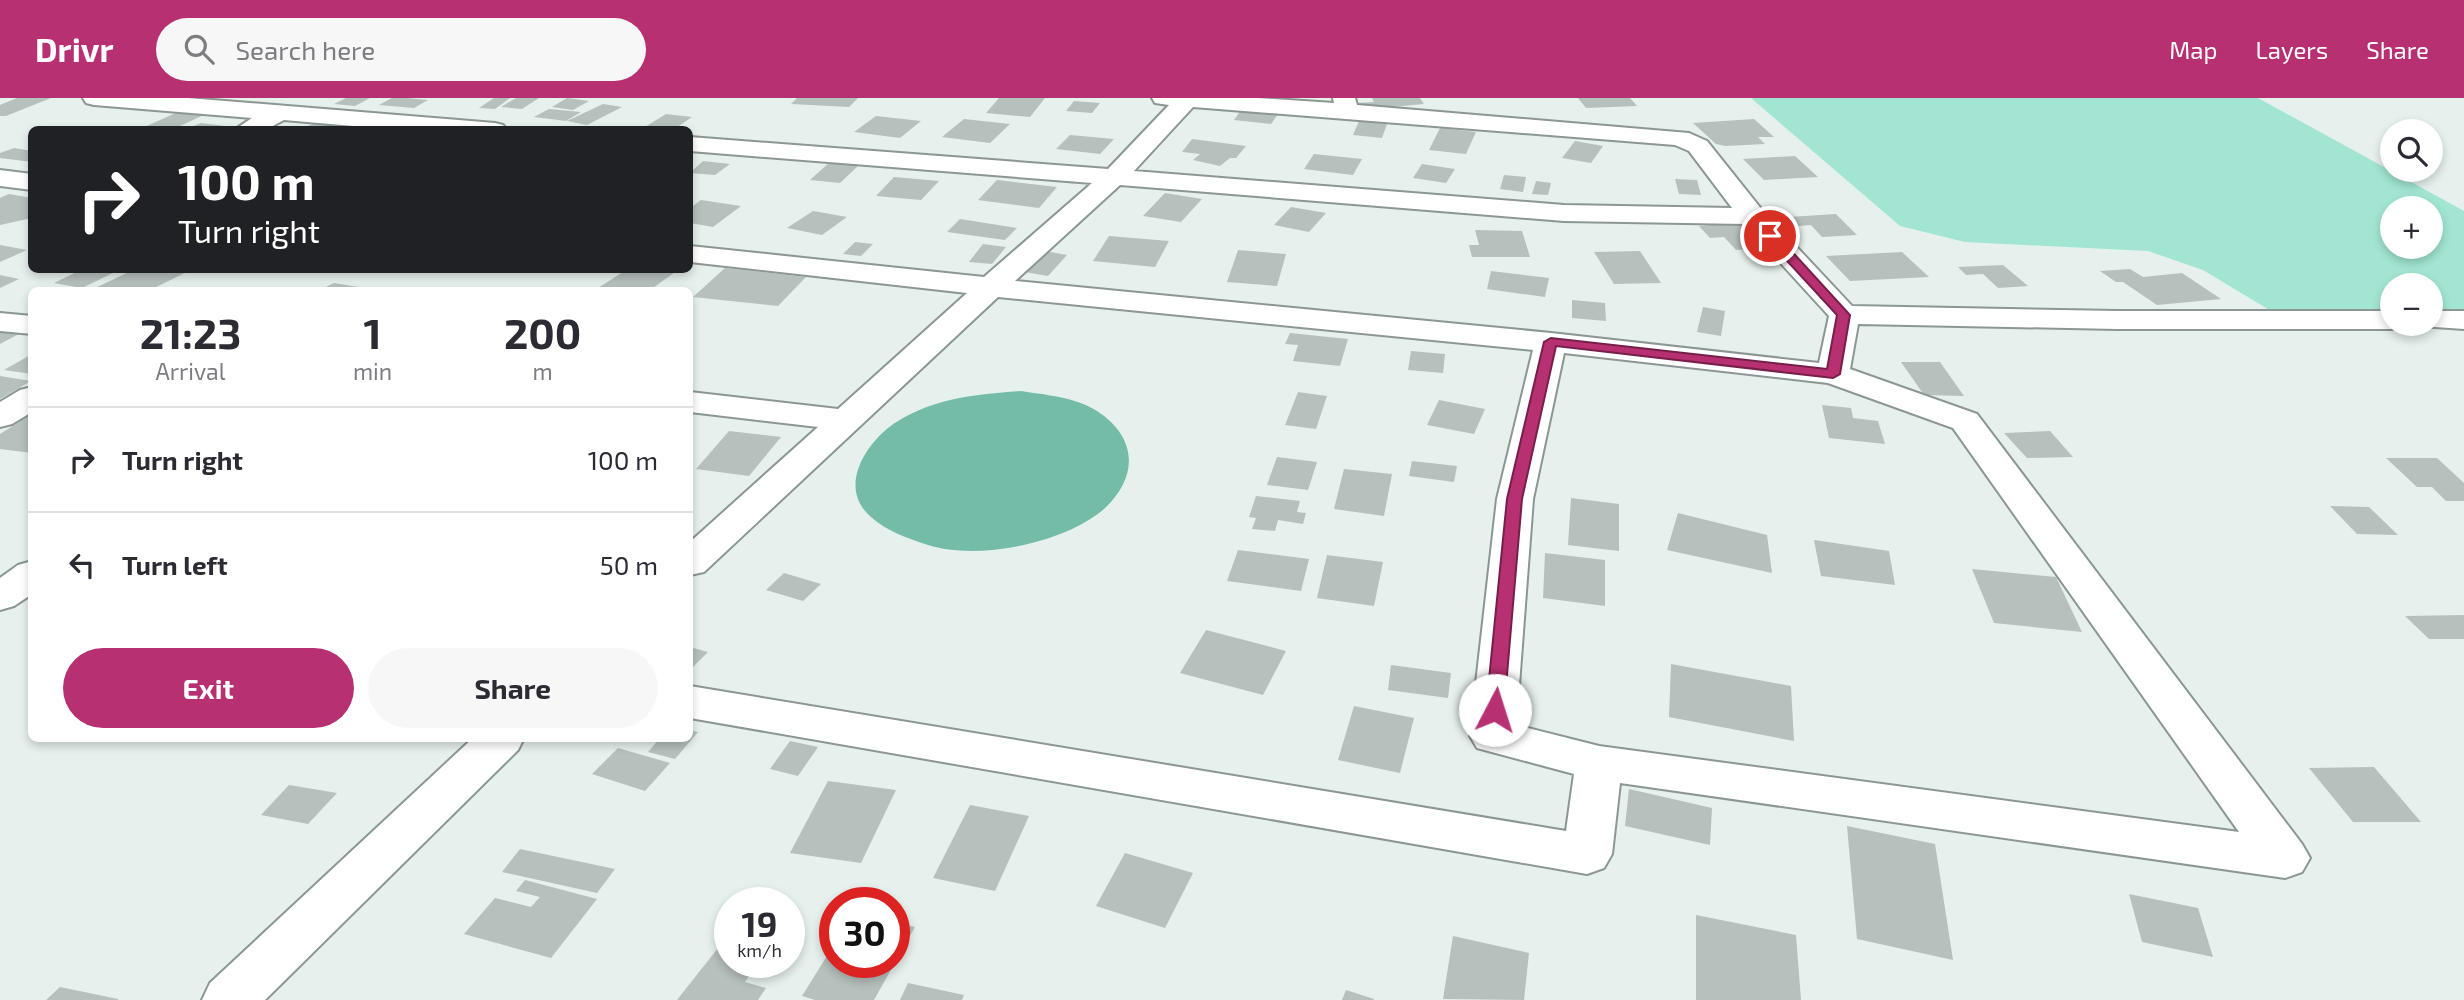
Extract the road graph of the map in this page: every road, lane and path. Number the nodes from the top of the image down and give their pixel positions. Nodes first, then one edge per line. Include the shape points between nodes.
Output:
1 (94, 98) edge
2 (310, 98) edge
3 (1175, 99) edge
4 (160, 100) edge
5 (1346, 105) edge
6 (281, 113) junction
7 (254, 126) edge
8 (445, 126) edge
9 (693, 144) edge
10 (1114, 177) junction
11 (0, 178) edge
12 (28, 182) edge
13 (1752, 216) junction
14 (693, 254) edge
15 (991, 287) junction
16 (1843, 315) junction
17 (2380, 320) edge
18 (2443, 320) edge
19 (2464, 320) edge
20 (0, 322) edge
21 (28, 325) edge
22 (1551, 342) junction
23 (1833, 374) junction
24 (28, 400) edge
25 (693, 401) edge
26 (0, 417) edge
27 (846, 420) junction
28 (693, 561) edge
29 (28, 577) edge
30 (0, 597) edge
31 (693, 703) edge
32 (498, 742) edge
33 (1599, 763) junction
34 (243, 998) edge

1 - 4 street
2 - 6 street
3 - 5 street
3 - 10 street
4 - 6 street
5 - 13 street via 1680,138 1698,146
6 - 7 street
6 - 8 street
9 - 10 street
10 - 13 street via 1564,213
10 - 15 street
11 - 12 street
13 - 16 street
14 - 15 street
15 - 22 street
15 - 27 street
16 - 17 street
16 - 23 street
18 - 19 street
20 - 21 street
22 - 23 street
22 - 33 street via 1515,499 1493,736
23 - 33 street via 1965,421 2285,858
24 - 26 street
25 - 27 street
27 - 28 street
29 - 30 street
31 - 33 street via 1587,854
32 - 34 street

